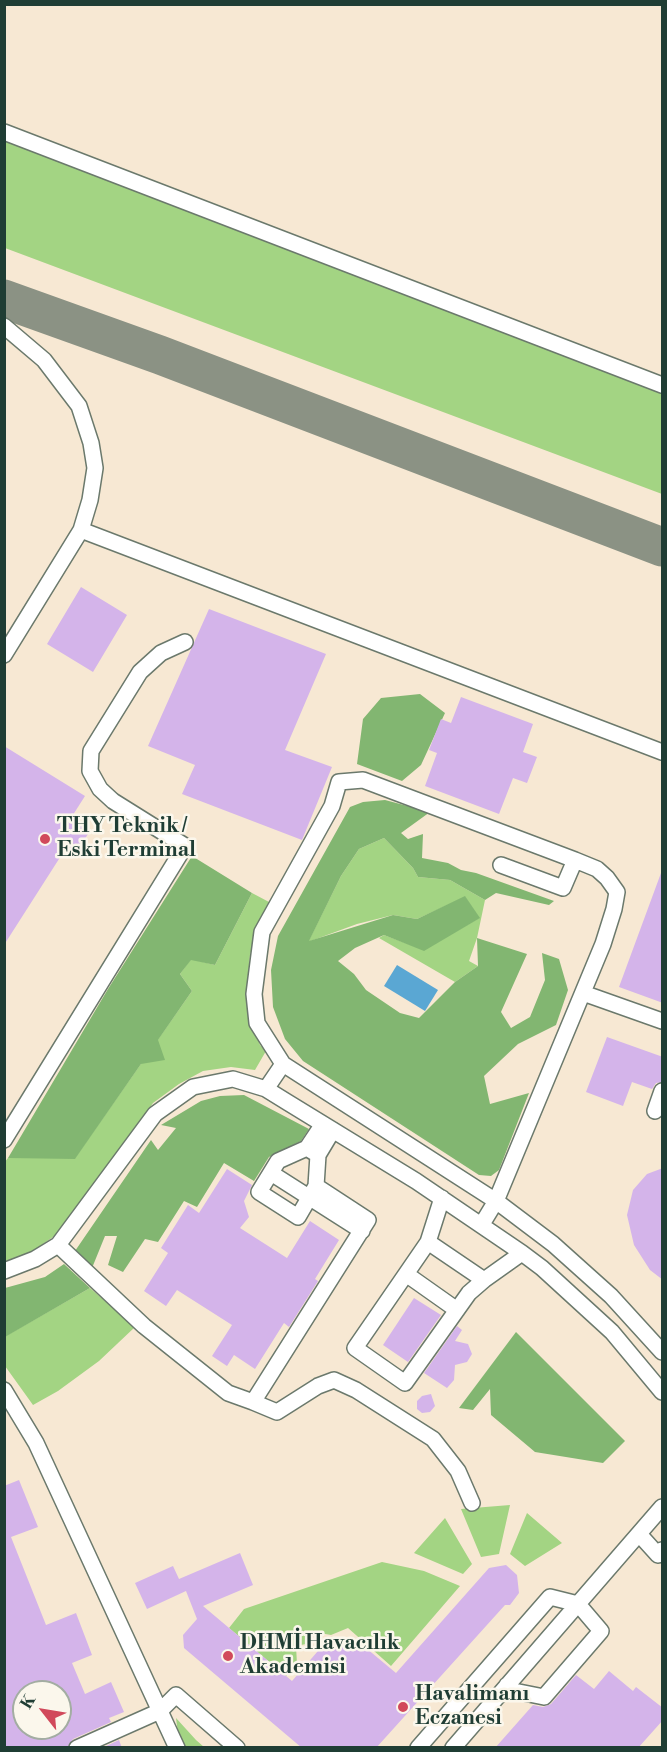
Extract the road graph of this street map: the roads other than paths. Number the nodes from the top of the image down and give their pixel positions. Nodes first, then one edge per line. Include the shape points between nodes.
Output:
1 (4, 132) edge
2 (4, 326) edge
3 (663, 385) edge
4 (81, 530) junction
5 (185, 642) dead end
6 (4, 655) edge
7 (663, 752) edge
8 (575, 860) junction
9 (501, 865) dead end
10 (583, 993) junction
11 (663, 1021) edge
12 (283, 1064) junction
13 (266, 1089) junction
14 (663, 1091) edge
15 (655, 1111) dead end
16 (328, 1127) junction
17 (4, 1140) edge
18 (313, 1151) junction
19 (271, 1173) junction
20 (313, 1192) junction
21 (442, 1198) junction
22 (496, 1201) junction
23 (482, 1224) junction
24 (428, 1242) junction
25 (58, 1245) junction
26 (522, 1253) junction
27 (4, 1271) edge
28 (406, 1274) junction
29 (484, 1280) junction
30 (457, 1310) junction
31 (663, 1352) edge
32 (4, 1390) edge
33 (663, 1392) edge
34 (253, 1402) junction
35 (472, 1503) dead end
36 (663, 1507) edge
37 (639, 1534) junction
38 (661, 1555) edge
39 (578, 1604) junction
40 (507, 1685) junction
41 (160, 1711) junction
42 (77, 1748) edge
43 (177, 1748) edge
44 (237, 1748) edge
45 (418, 1748) edge
46 (453, 1748) edge

1 - 3 street
2 - 4 street via 44,360 79,406 95,468
4 - 6 street
4 - 7 street
5 - 17 street via 161,653 140,672 92,751 90,771 100,789 113,801 185,846
8 - 9 street via 563,888
8 - 10 street via 597,869 616,892 614,909
8 - 12 street via 363,780 339,782 332,806 262,932 254,994 257,1023
10 - 11 street
10 - 22 street
12 - 13 street
12 - 22 street
13 - 16 street
13 - 25 street via 233,1079 193,1087 154,1114
14 - 15 street
16 - 18 street
16 - 21 street
18 - 19 street via 278,1161
18 - 20 street
19 - 20 street
19 - 20 street via 259,1192 298,1216
20 - 34 street via 362,1231
21 - 23 street
21 - 24 street
22 - 23 street
22 - 31 street via 602,1288
23 - 26 street
24 - 28 street
24 - 29 street
25 - 27 street
25 - 34 street via 144,1326 228,1393
26 - 29 street
26 - 33 street via 612,1332
28 - 30 street
28 - 30 street via 355,1348 405,1383
29 - 30 street
32 - 41 street via 36,1443
34 - 35 street via 277,1412 334,1380 356,1390 433,1439 458,1471
36 - 37 street
37 - 38 street
37 - 39 street
39 - 40 street
39 - 40 street via 601,1631 544,1697 514,1691
39 - 45 street via 550,1597
40 - 46 street
41 - 42 street
41 - 43 street
41 - 44 street via 176,1695

